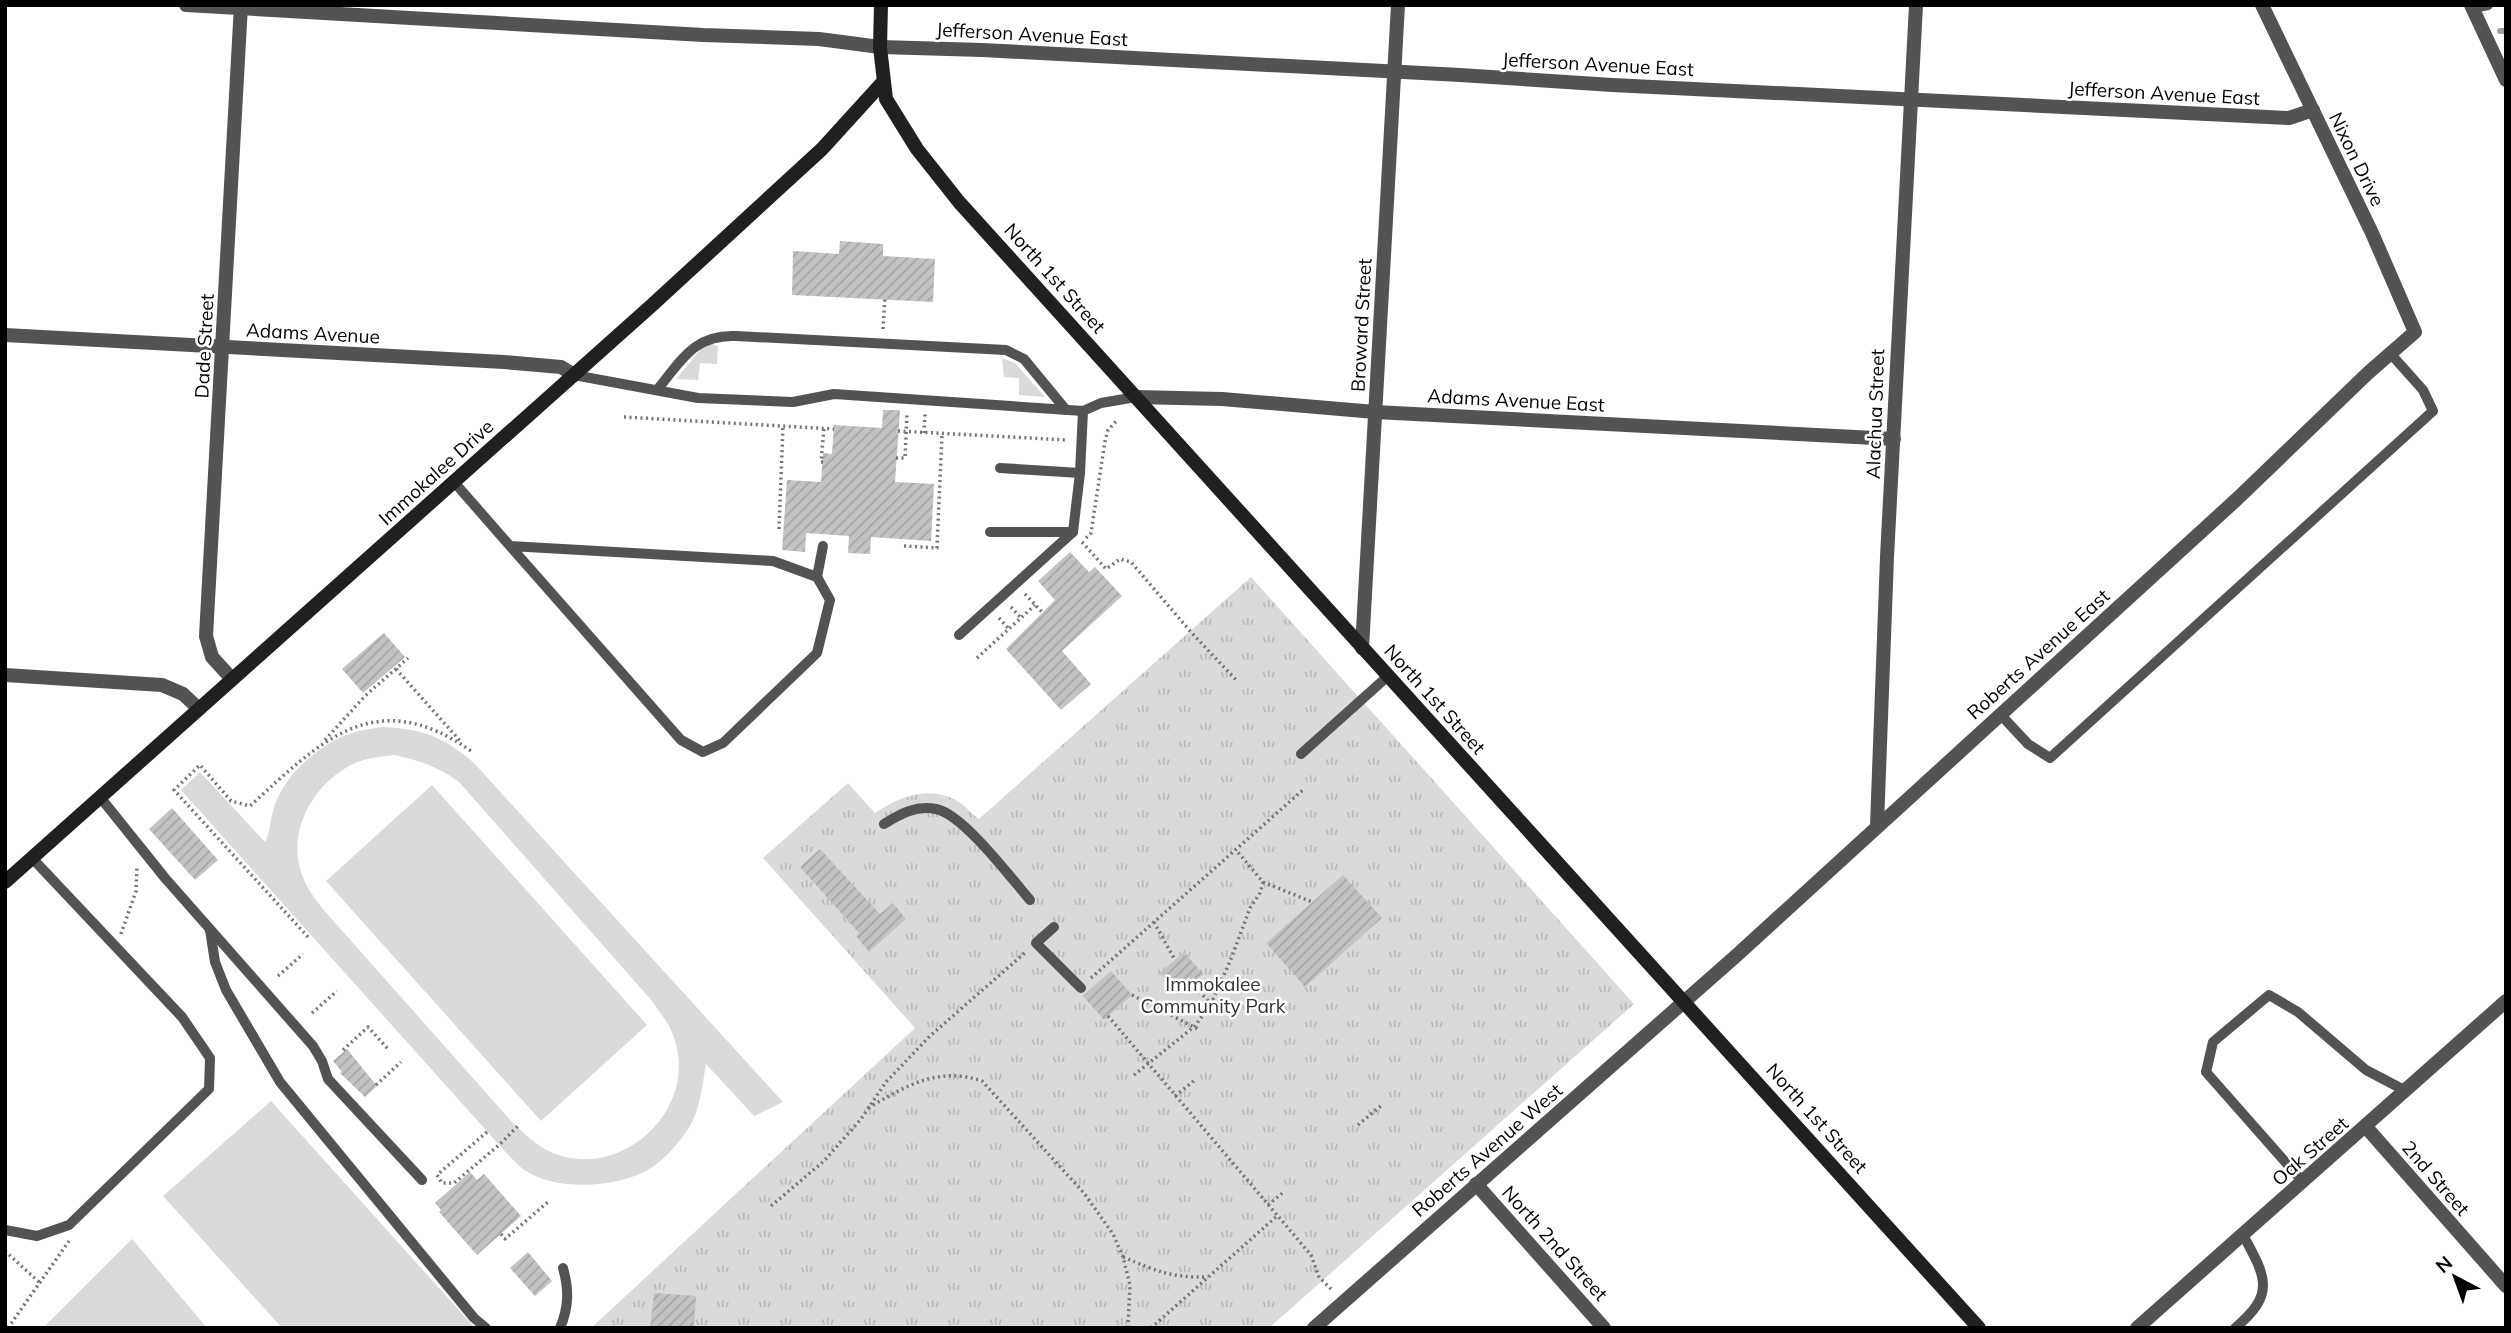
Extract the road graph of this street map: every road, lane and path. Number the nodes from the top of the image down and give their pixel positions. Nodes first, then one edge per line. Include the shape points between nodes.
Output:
1 (186, 5) edge
2 (881, 5) edge
3 (1398, 5) edge
4 (1916, 5) edge
5 (2262, 5) edge
6 (2488, 5) edge
7 (241, 7) edge
8 (2472, 7) edge
9 (880, 47) junction
10 (1394, 73) junction
11 (2505, 76) edge
12 (883, 82) junction
13 (1910, 100) junction
14 (2313, 110) junction
15 (885, 296) dead end
16 (883, 331) dead end
17 (2415, 332) joint
18 (5, 335) edge
19 (223, 348) junction
20 (2390, 353) junction
21 (574, 375) junction
22 (657, 390) junction
23 (1136, 397) junction
24 (1066, 410) junction
25 (1083, 411) junction
26 (1375, 412) junction
27 (624, 417) dead end
28 (1117, 420) dead end
29 (783, 426) junction
30 (824, 428) junction
31 (834, 429) dead end
32 (898, 432) dead end
33 (907, 432) junction
34 (942, 434) junction
35 (1894, 439) junction
36 (1105, 441) dead end
37 (1068, 450) dead end
38 (896, 458) dead end
39 (823, 463) dead end
40 (1000, 468) dead end
41 (1080, 473) junction
42 (454, 482) junction
43 (779, 529) dead end
44 (990, 532) dead end
45 (1073, 532) junction
46 (1082, 542) dead end
47 (510, 546) junction
48 (823, 546) dead end
49 (904, 546) dead end
50 (1106, 569) junction
51 (1101, 573) dead end
52 (817, 577) junction
53 (1025, 594) dead end
54 (1035, 605) junction
55 (1010, 607) dead end
56 (1042, 612) dead end
57 (1021, 618) junction
58 (959, 635) dead end
59 (1362, 648) junction
60 (408, 658) dead end
61 (977, 658) dead end
62 (396, 668) junction
63 (5, 676) edge
64 (1388, 676) junction
65 (232, 679) junction
66 (1238, 682) dead end
67 (199, 709) junction
68 (2000, 714) junction
69 (321, 744) junction
70 (1301, 754) dead end
71 (1304, 789) dead end
72 (100, 797) junction
73 (884, 824) dead end
74 (1877, 825) junction
75 (139, 844) junction
76 (1236, 850) junction
77 (32, 858) junction
78 (1264, 881) junction
79 (5, 882) edge
80 (1030, 900) dead end
81 (1312, 902) dead end
82 (1154, 922) junction
83 (1054, 928) dead end
84 (210, 929) junction
85 (308, 937) dead end
86 (129, 942) dead end
87 (1037, 943) junction
88 (303, 954) dead end
89 (1175, 960) dead end
90 (278, 976) dead end
91 (1192, 983) dead end
92 (1081, 988) joint
93 (337, 991) dead end
94 (1132, 995) dead end
95 (1685, 1001) junction
96 (2506, 1002) edge
97 (1211, 1004) junction
98 (312, 1013) dead end
99 (1108, 1016) dead end
100 (1196, 1028) junction
101 (388, 1049) dead end
102 (343, 1050) dead end
103 (401, 1062) dead end
104 (1148, 1064) junction
105 (1135, 1075) dead end
106 (1195, 1080) dead end
107 (376, 1085) dead end
108 (2406, 1091) junction
109 (1175, 1096) junction
110 (1382, 1105) dead end
111 (869, 1108) junction
112 (1358, 1125) dead end
113 (518, 1126) dead end
114 (2366, 1128) junction
115 (487, 1132) dead end
116 (422, 1180) dead end
117 (2304, 1182) junction
118 (1476, 1184) junction
119 (1285, 1191) dead end
120 (549, 1201) dead end
121 (1268, 1205) junction
122 (771, 1206) dead end
123 (1277, 1216) junction
124 (5, 1230) edge
125 (501, 1234) dead end
126 (2243, 1235) junction
127 (73, 1236) dead end
128 (5, 1251) edge
129 (1124, 1257) junction
130 (563, 1268) dead end
131 (1208, 1277) junction
132 (40, 1284) junction
133 (2506, 1286) edge
134 (1332, 1291) dead end
135 (8, 1328) edge
136 (486, 1328) edge
137 (560, 1328) edge
138 (1128, 1328) edge
139 (1151, 1328) edge
140 (1314, 1328) edge
141 (1604, 1328) edge
142 (1979, 1328) edge
143 (2137, 1328) edge
144 (2235, 1328) edge

1 - 7 street, Jefferson Avenue East
2 - 9 street, North 1st Street
3 - 10 street, Broward Street
4 - 13 street, Alachua Street
5 - 14 street, Nixon Drive
6 - 8 lane
7 - 9 street, Jefferson Avenue East via 819,39
7 - 19 street, Dade Street
8 - 11 street
9 - 10 street, Jefferson Avenue East
9 - 12 street, North 1st Street
10 - 13 street, Jefferson Avenue East
10 - 26 street, Broward Street
12 - 21 street, Immokalee Drive via 822,149
12 - 23 street, North 1st Street via 886,99 917,149 959,202
13 - 14 street, Jefferson Avenue East via 2289,118
13 - 35 street, Alachua Street
14 - 17 street, Nixon Drive
15 - 16 path
17 - 20 street, Roberts Avenue East
18 - 19 street, Adams Avenue
19 - 21 street, Adams Avenue via 504,362 561,367
19 - 65 street, Dade Street via 206,636 212,657
20 - 68 street, Roberts Avenue East
20 - 68 lane via 2423,390 2432,411 2050,758 2028,744
21 - 22 lane
21 - 42 street, Immokalee Drive
22 - 24 lane via 698,398 793,402 834,394
22 - 24 lane via 691,349 717,335 749,336 1006,350 1024,359
23 - 25 lane
23 - 26 street, Adams Avenue East
23 - 59 street, North 1st Street
24 - 25 lane
25 - 41 lane
26 - 35 street, Adams Avenue East
26 - 59 street, Broward Street
27 - 29 path
28 - 36 path
29 - 30 path
29 - 43 path
30 - 31 path
30 - 39 path
32 - 33 path
33 - 34 path
33 - 38 path via 905,458
34 - 37 path via 1069,440
34 - 49 path via 937,548
35 - 74 street, Alachua Street
40 - 41 lane
41 - 45 lane
42 - 47 lane
42 - 65 street, Immokalee Drive
44 - 45 lane
45 - 58 lane
46 - 50 path
47 - 52 lane via 773,561
47 - 52 lane via 681,740 703,752 723,743 817,653 830,600
48 - 52 lane
50 - 51 path
50 - 66 path via 1120,559 1131,562
53 - 54 path
54 - 56 path
54 - 57 path
55 - 57 path
57 - 61 path
59 - 64 street, North 1st Street
60 - 62 path
62 - 69 path
62 - 69 path via 469,750 443,733 399,722 356,726
63 - 67 street via 162,685 183,694
64 - 70 lane
64 - 95 street, North 1st Street
65 - 67 street, Immokalee Drive
67 - 72 street, Immokalee Drive
68 - 74 street, Roberts Avenue East
69 - 85 path via 250,806 231,801 200,765 174,790
71 - 76 path
72 - 75 lane
72 - 77 street, Immokalee Drive
73 - 80 lane via 907,810 936,809 954,818
74 - 95 street, Roberts Avenue East
75 - 84 lane
75 - 86 path via 136,891 121,933
76 - 78 path
76 - 82 path
77 - 79 street, Immokalee Drive
77 - 124 lane via 182,1017 210,1058 209,1089 69,1224 37,1236
78 - 81 path
78 - 97 path
82 - 89 path
82 - 92 path
83 - 87 lane
84 - 116 lane via 313,1046 328,1079
84 - 136 lane via 226,990 280,1082
87 - 92 lane
87 - 111 path via 930,1036 886,1082
88 - 90 path
91 - 97 path
93 - 98 path
94 - 100 path
95 - 118 street, Roberts Avenue West
95 - 142 street, North 1st Street
96 - 108 street, Oak Street
97 - 100 path
99 - 104 path
100 - 104 path
101 - 102 path via 368,1027
103 - 107 path
104 - 105 path
104 - 109 path
106 - 109 path
108 - 114 street, Oak Street
108 - 117 lane via 2366,1070 2298,1012 2269,995 2213,1042 2206,1072
109 - 121 path
110 - 112 path
111 - 122 path via 824,1161
111 - 129 path via 926,1079 950,1074 982,1081 1098,1212
113 - 115 path via 454,1183 442,1183 437,1175
114 - 117 street, Oak Street
114 - 133 street, 2nd Street
117 - 126 street, Oak Street
118 - 140 street, Roberts Avenue West
118 - 141 street, North 2nd Street
119 - 121 path
120 - 125 path via 505,1239
121 - 123 path
123 - 131 path
123 - 134 path via 1311,1255 1319,1277
126 - 143 street, Oak Street
126 - 144 lane via 2260,1266 2264,1287 2253,1313
127 - 132 path
128 - 132 path
129 - 131 path via 1162,1273
129 - 138 path via 1130,1285
130 - 137 lane via 569,1290
131 - 139 path
132 - 135 path

